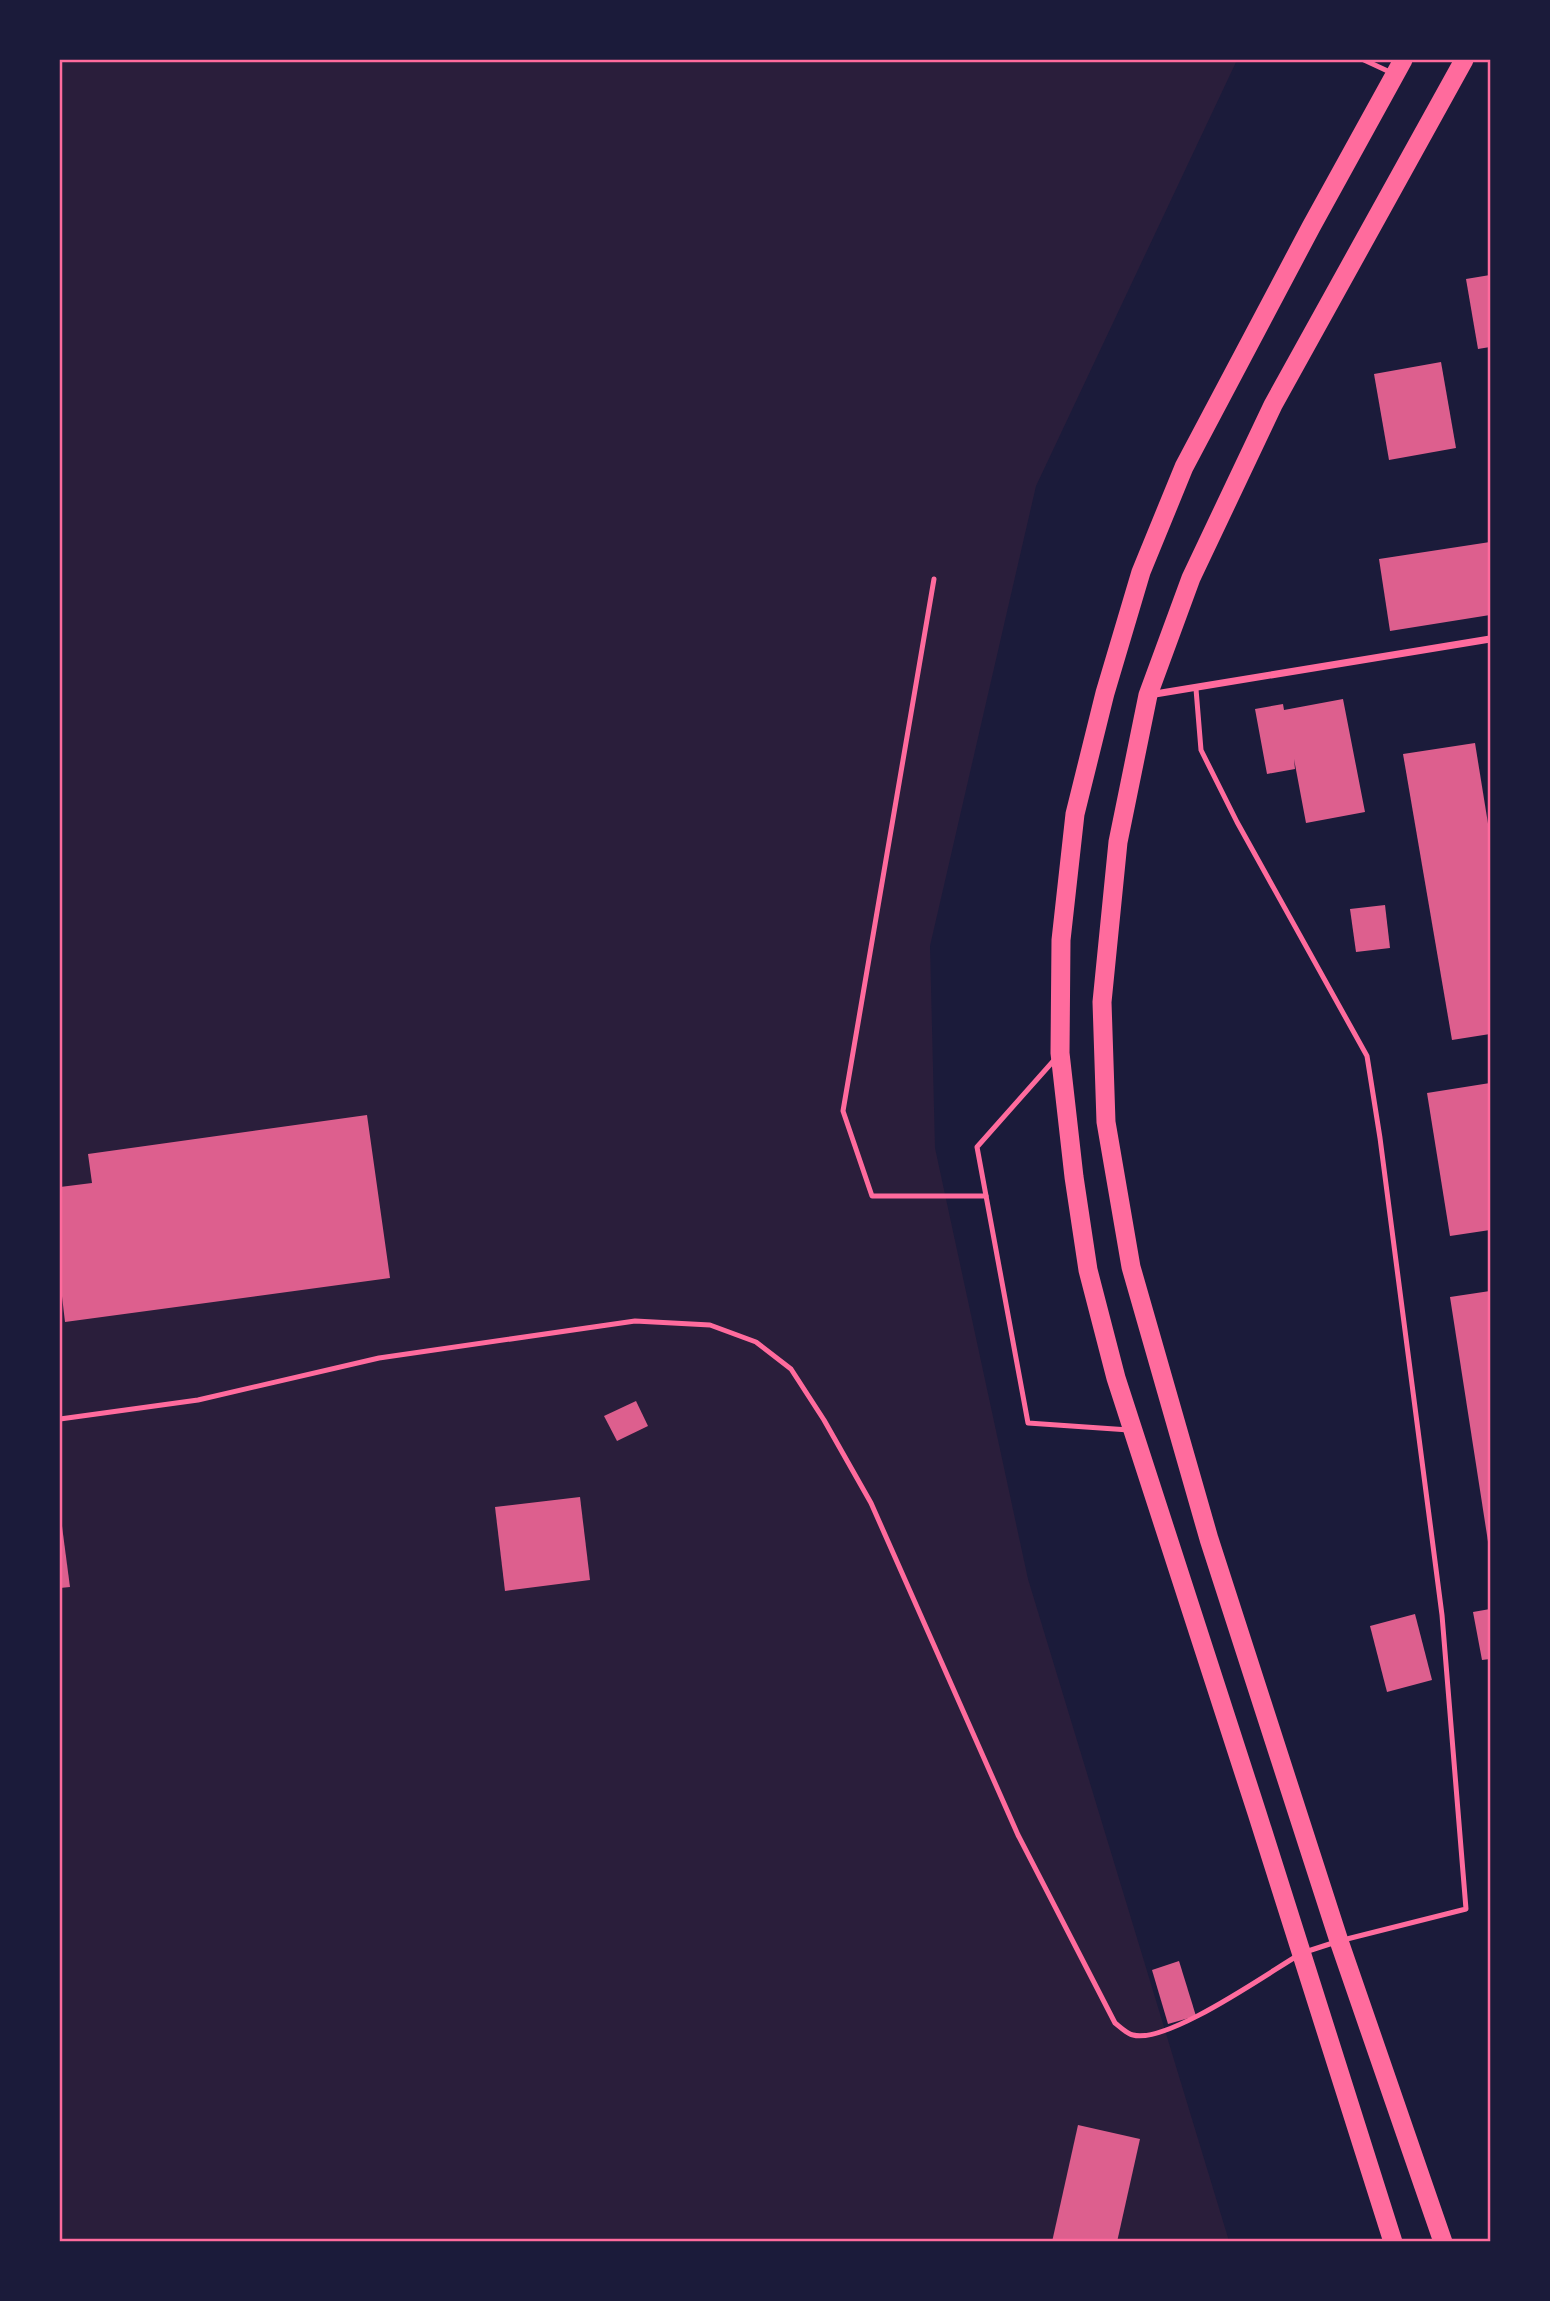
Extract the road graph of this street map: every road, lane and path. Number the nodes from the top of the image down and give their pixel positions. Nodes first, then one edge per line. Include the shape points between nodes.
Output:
1 (1364, 60) edge
2 (1464, 60) edge
3 (1399, 67) edge
4 (934, 579) dead end
5 (1490, 639) edge
6 (1196, 689) junction
7 (1148, 695) junction
8 (1060, 1053) junction
9 (986, 1196) junction
10 (60, 1419) edge
11 (1133, 1430) junction
12 (1339, 1941) junction
13 (1301, 1953) junction
14 (1393, 2242) edge
15 (1443, 2242) edge

1 - 3 lane
2 - 7 highway via 1273,405 1191,578
3 - 8 highway via 1184,467 1142,572 1075,814 1061,940
4 - 9 lane via 843,1111 872,1196
5 - 6 street
6 - 7 street
6 - 12 lane via 1201,750 1367,1056 1442,1615 1466,1909
7 - 12 highway via 1118,842 1104,975 1106,1122 1135,1280 1209,1539
8 - 9 lane via 977,1147
8 - 11 highway via 1088,1270
9 - 11 lane via 1028,1423
10 - 13 lane via 198,1400 379,1358 635,1321 709,1325 756,1342 791,1369 872,1503 1018,1835 1115,2023 1132,2035 1149,2035 1186,2022
11 - 13 highway
12 - 13 lane
12 - 15 highway
13 - 14 highway

